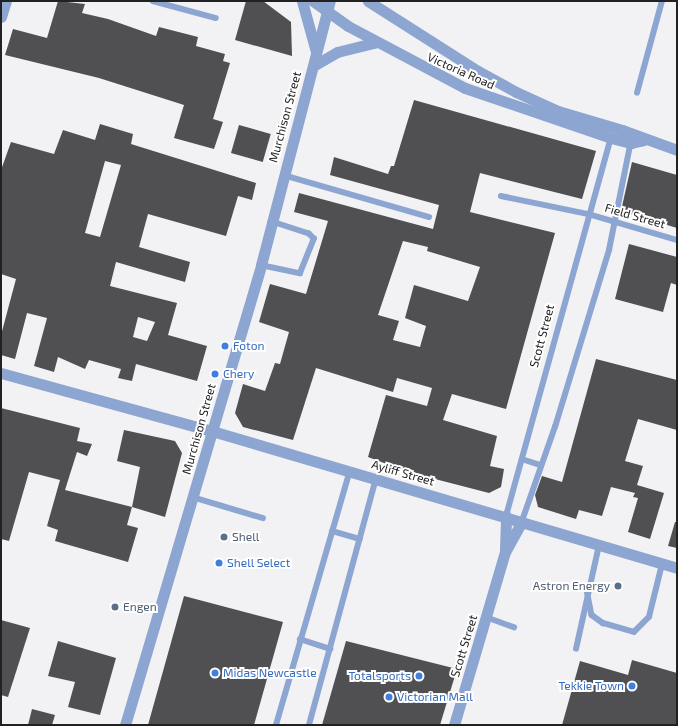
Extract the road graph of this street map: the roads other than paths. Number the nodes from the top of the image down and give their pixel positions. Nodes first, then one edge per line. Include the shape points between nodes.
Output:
1 (6, 1) edge
2 (153, 1) edge
3 (302, 1) edge
4 (313, 1) edge
5 (368, 1) edge
6 (662, 1) edge
7 (329, 6) edge
8 (1, 17) edge
9 (216, 18) dead end
10 (377, 42) junction
11 (316, 53) junction
12 (313, 66) junction
13 (637, 93) dead end
14 (613, 133) junction
15 (632, 138) junction
16 (677, 150) edge
17 (283, 175) junction
18 (501, 196) dead end
19 (588, 214) junction
20 (429, 217) dead end
21 (271, 221) junction
22 (614, 222) junction
23 (677, 240) edge
24 (260, 265) junction
25 (1, 373) edge
26 (212, 431) junction
27 (522, 459) junction
28 (541, 465) junction
29 (350, 471) junction
30 (376, 479) junction
31 (192, 497) junction
32 (506, 516) junction
33 (263, 518) dead end
34 (522, 520) junction
35 (332, 531) junction
36 (360, 539) junction
37 (599, 545) junction
38 (505, 552) junction
39 (662, 564) junction
40 (677, 568) edge
41 (587, 590) junction
42 (486, 617) junction
43 (514, 627) dead end
44 (300, 639) junction
45 (330, 648) junction
46 (576, 649) dead end
47 (125, 725) edge
48 (276, 725) edge
49 (309, 725) edge
50 (454, 725) edge

1 - 8 street
2 - 9 lane
3 - 11 street
4 - 7 street, Victoria Road
5 - 14 street via 478,71 516,92
6 - 13 lane
7 - 10 street, Victoria Road
7 - 11 street, Murchison Street
10 - 12 street via 337,52
10 - 14 street, Victoria Road via 465,88
11 - 12 street, Murchison Street
12 - 17 street, Murchison Street
14 - 15 street
14 - 19 lane, Scott Street
15 - 16 street
15 - 22 lane, Scott Street
17 - 20 lane
17 - 21 street, Murchison Street
18 - 19 lane, Field Street
19 - 22 lane, Field Street
19 - 27 lane, Scott Street
21 - 24 street, Murchison Street
21 - 24 lane via 308,234 314,239 300,273
22 - 23 lane, Field Street
22 - 28 lane, Scott Street via 606,258
24 - 26 street, Murchison Street
25 - 26 street, Ayliff Street
26 - 29 street, Ayliff Street
26 - 31 street, Murchison Street
27 - 28 lane
27 - 32 lane, Scott Street
28 - 34 lane, Scott Street
29 - 30 street, Ayliff Street
29 - 35 lane
30 - 32 street, Ayliff Street
30 - 36 lane
31 - 33 lane
31 - 47 street, Murchison Street
32 - 34 street, Ayliff Street
32 - 38 street, Scott Street
34 - 37 street, Ayliff Street
34 - 38 street, Scott Street
35 - 36 lane
35 - 44 lane
36 - 45 lane
37 - 39 street, Ayliff Street
37 - 41 lane
38 - 42 street, Scott Street
39 - 40 street, Ayliff Street
39 - 41 lane via 649,617 634,632 603,624 592,615
41 - 46 lane
42 - 43 lane
42 - 50 street, Scott Street
44 - 45 lane
44 - 48 lane
45 - 49 lane

